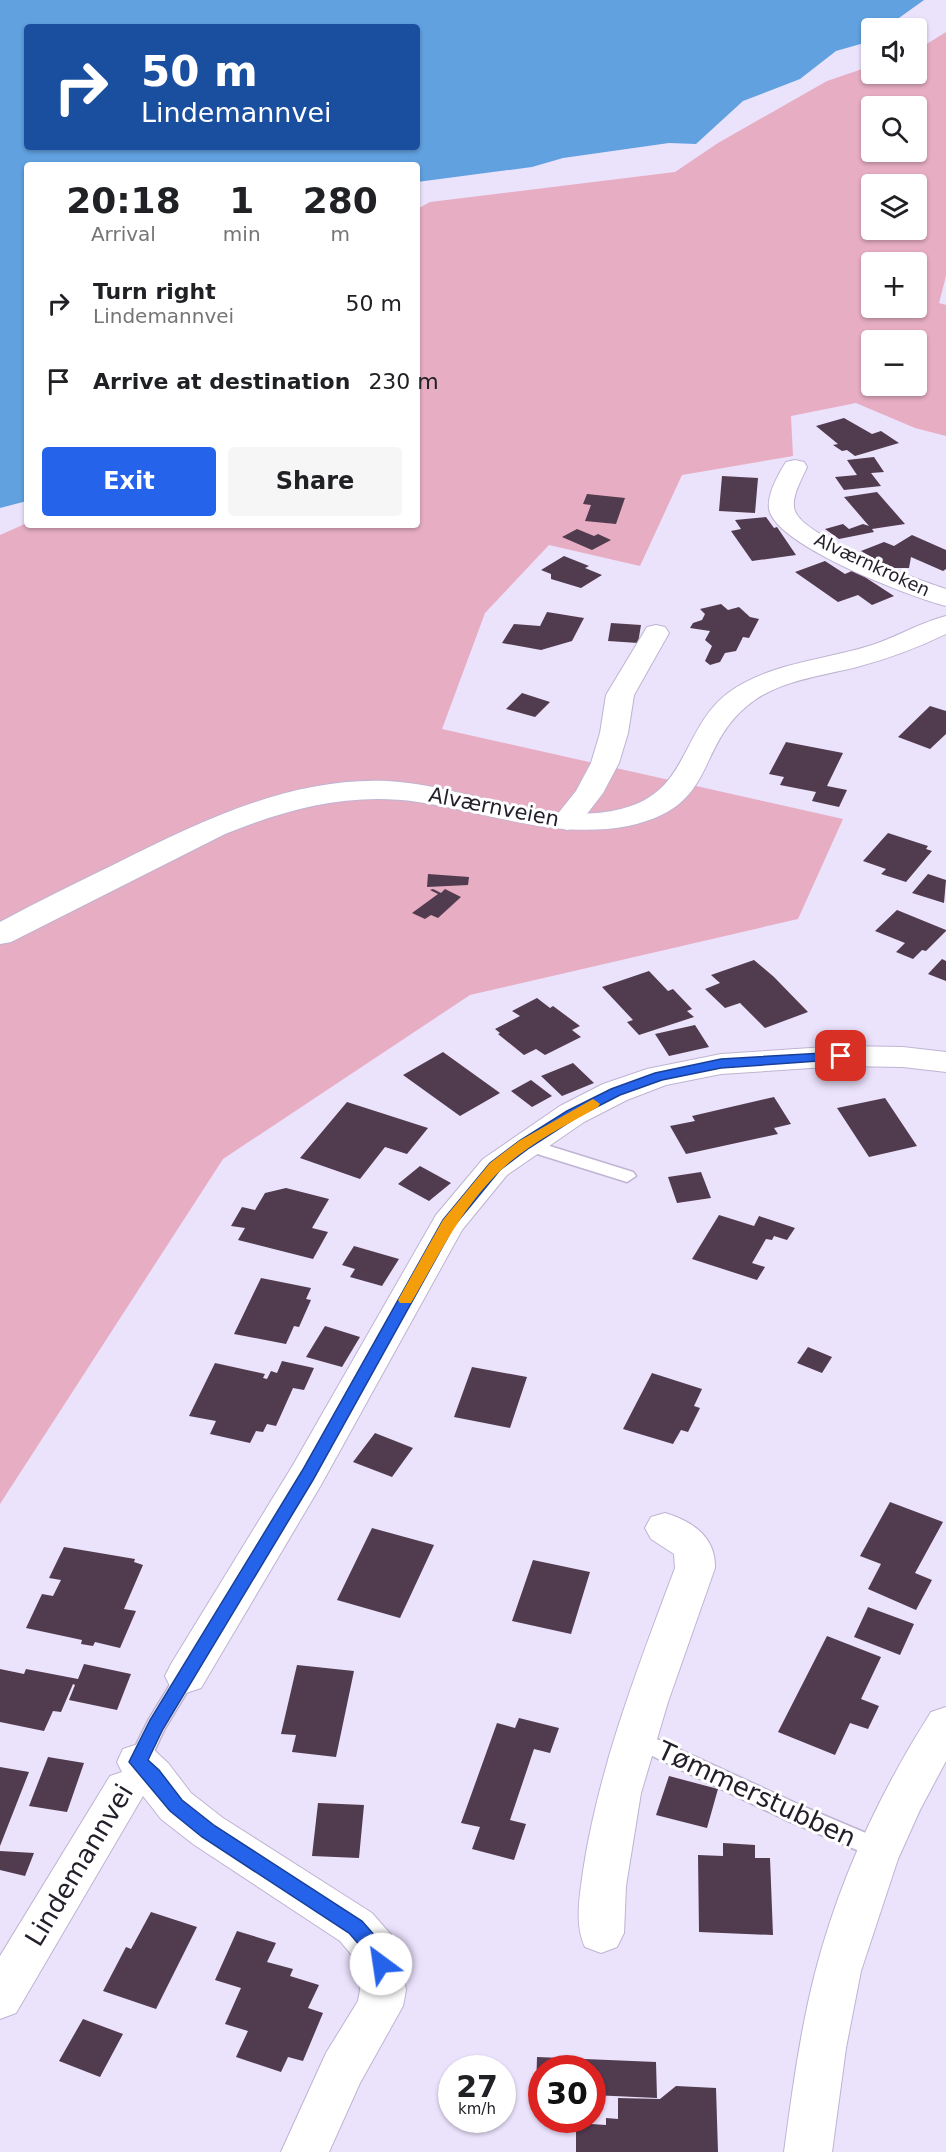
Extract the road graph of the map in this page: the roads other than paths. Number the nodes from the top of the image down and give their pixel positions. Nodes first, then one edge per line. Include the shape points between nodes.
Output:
1 (795, 468) dead end
2 (946, 598) edge
3 (946, 624) edge
4 (656, 633) dead end
5 (567, 821) junction
6 (0, 934) edge
7 (946, 1062) edge
8 (524, 1144) junction
9 (627, 1176) dead end
10 (665, 1528) dead end
11 (186, 1676) joint
12 (946, 1724) edge
13 (635, 1738) junction
14 (131, 1776) junction
15 (879, 1849) junction
16 (601, 1933) dead end
17 (0, 1998) edge
18 (305, 2152) edge
19 (808, 2152) edge

1 - 2 street, Alværnkroken via 782,499 782,509 795,527 862,565
3 - 5 street, Alværnveien via 900,644 774,681 748,693 716,721 690,777 672,797 626,817
4 - 5 street via 620,695 605,763 589,793
5 - 6 street, Alværnveien via 520,815 412,791 330,794 268,809 215,828
7 - 8 street, Lindemannvei via 841,1056 721,1064 659,1076 615,1092
8 - 9 lane
8 - 11 street, Lindemannvei via 495,1167 448,1223 307,1475
10 - 13 street, Tømmerstubben via 694,1548 696,1562
11 - 14 lane, Lindemannvei
12 - 15 street via 928,1751
13 - 15 lane, Tømmerstubben
13 - 16 street, Tømmerstubben via 611,1827
14 - 17 street, Lindemannvei
14 - 18 street, Lindemannvei via 356,1927 377,1951 383,1990 380,2006 343,2068
15 - 19 street via 839,1970

